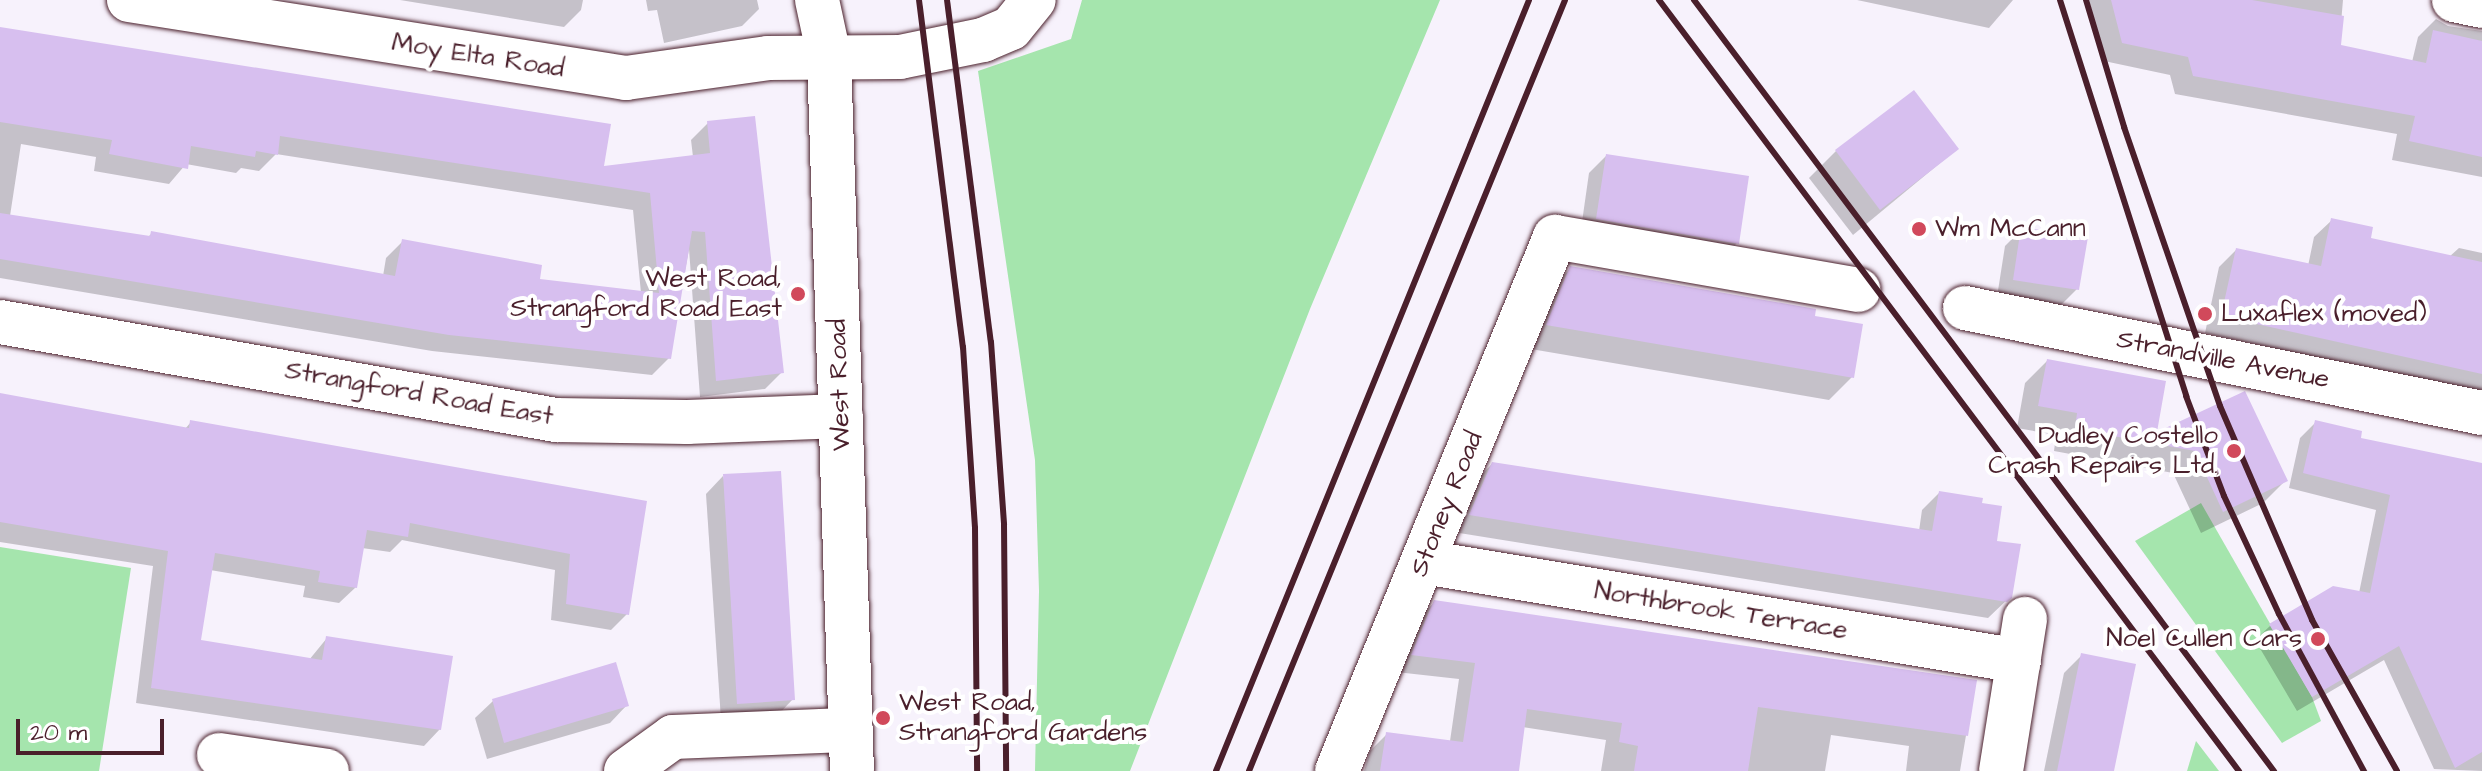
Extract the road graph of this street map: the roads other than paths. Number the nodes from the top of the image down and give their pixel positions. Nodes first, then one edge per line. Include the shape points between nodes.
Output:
1 (129, 0) edge
2 (817, 0) edge
3 (1034, 0) edge
4 (2454, 0) edge
5 (2482, 6) edge
6 (829, 56) junction
7 (1858, 290) dead end
8 (1965, 308) dead end
9 (0, 322) edge
10 (2482, 413) edge
11 (841, 416) junction
12 (1424, 562) junction
13 (851, 750) edge
14 (219, 755) dead end
15 (327, 771) edge
16 (626, 771) edge
17 (1337, 771) edge
18 (2001, 771) edge

1 - 6 street, Moy Elta Road via 626,78 768,58
2 - 6 street, West Road
3 - 6 street, Moy Elta Road via 1011,28 983,40 900,57
4 - 5 street
6 - 11 street, West Road
7 - 12 street, Stoney Road via 1555,237
8 - 10 street, Strandville Avenue
9 - 11 street, Strangford Road East via 556,420
11 - 13 street, West Road
12 - 17 street, Stoney Road
12 - 18 street, Northbrook Terrace via 2022,640
13 - 16 street via 673,737
14 - 15 street

